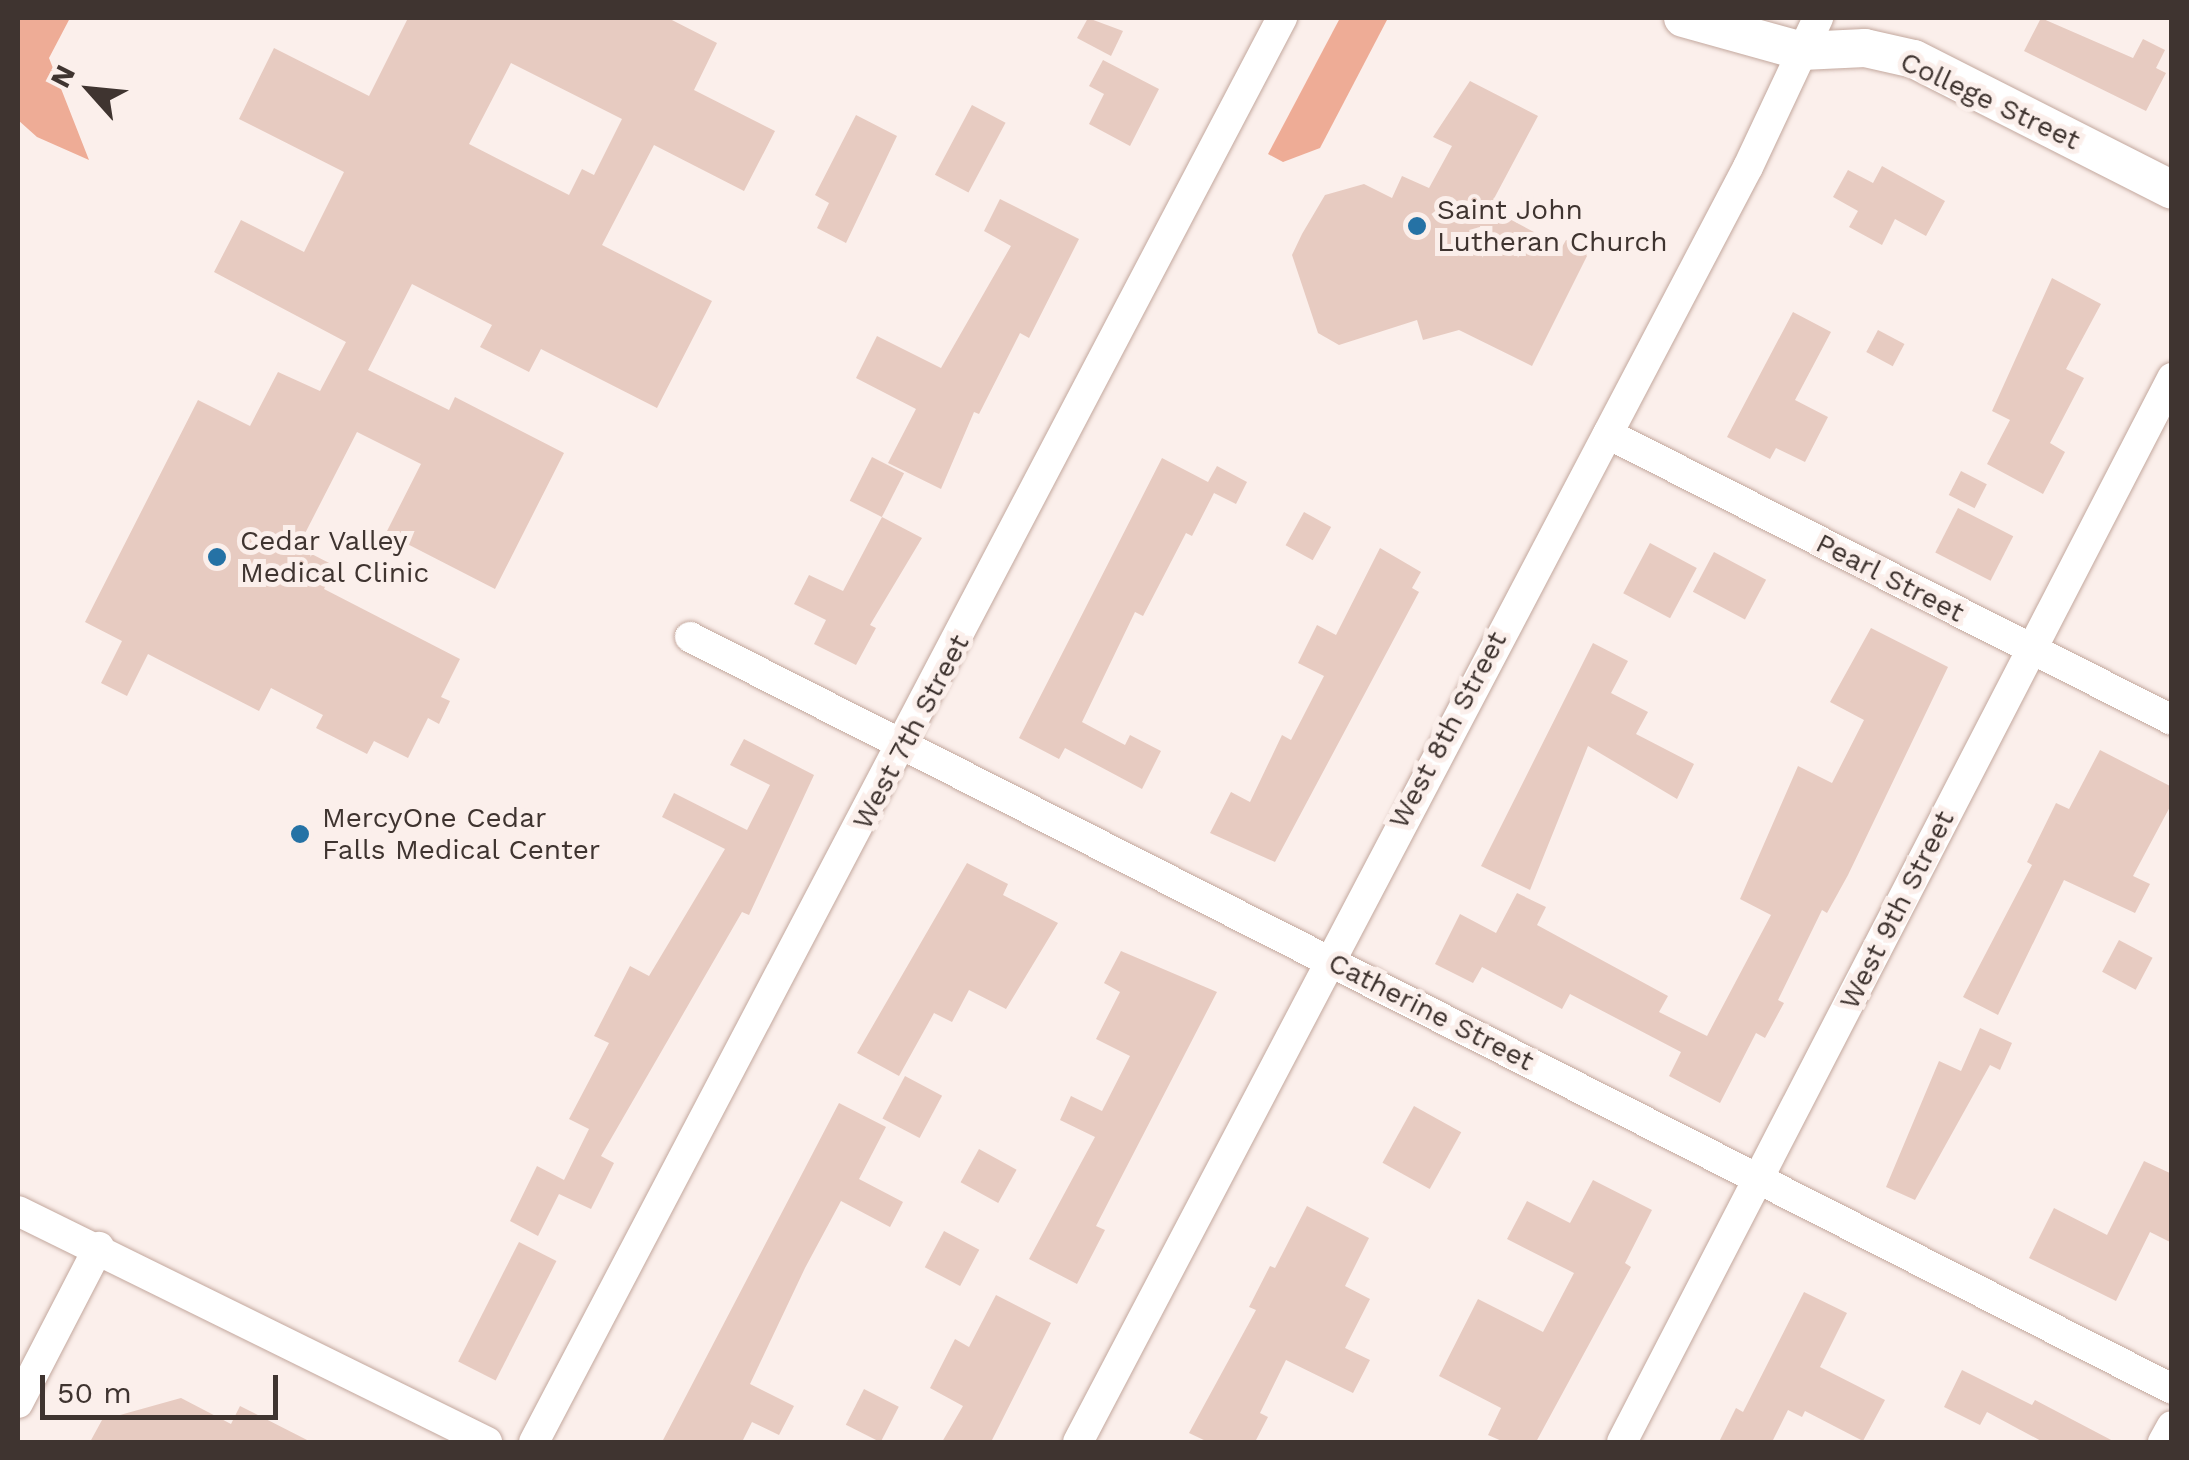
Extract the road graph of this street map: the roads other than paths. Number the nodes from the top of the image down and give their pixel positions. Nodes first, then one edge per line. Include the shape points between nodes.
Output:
1 (1282, 18) edge
2 (1683, 18) edge
3 (1810, 34) edge
4 (2172, 190) edge
5 (2172, 378) edge
6 (1608, 434) junction
7 (690, 637) dead end
8 (2032, 649) junction
9 (2172, 720) edge
10 (904, 746) junction
11 (1327, 960) junction
12 (1758, 1179) junction
13 (18, 1211) edge
14 (98, 1247) junction
15 (2172, 1389) edge
16 (18, 1403) edge
17 (2172, 1426) edge
18 (487, 1442) edge
19 (534, 1442) edge
20 (1078, 1442) edge
21 (1622, 1442) edge
22 (2163, 1442) edge

1 - 10 street, West 7th Street
2 - 3 street, College Street
3 - 4 street, College Street via 1914,59
3 - 6 street, West 8th Street
5 - 8 street, West 9th Street
6 - 8 street, Pearl Street
6 - 11 street, West 8th Street
7 - 10 street, Catherine Street
8 - 9 street, Pearl Street
8 - 12 street, West 9th Street
10 - 11 street, Catherine Street
10 - 19 street, West 7th Street
11 - 12 street, Catherine Street
11 - 20 street, West 8th Street
12 - 15 street, Catherine Street
12 - 21 street, West 9th Street
13 - 14 street
14 - 16 street
14 - 18 street
17 - 22 street

